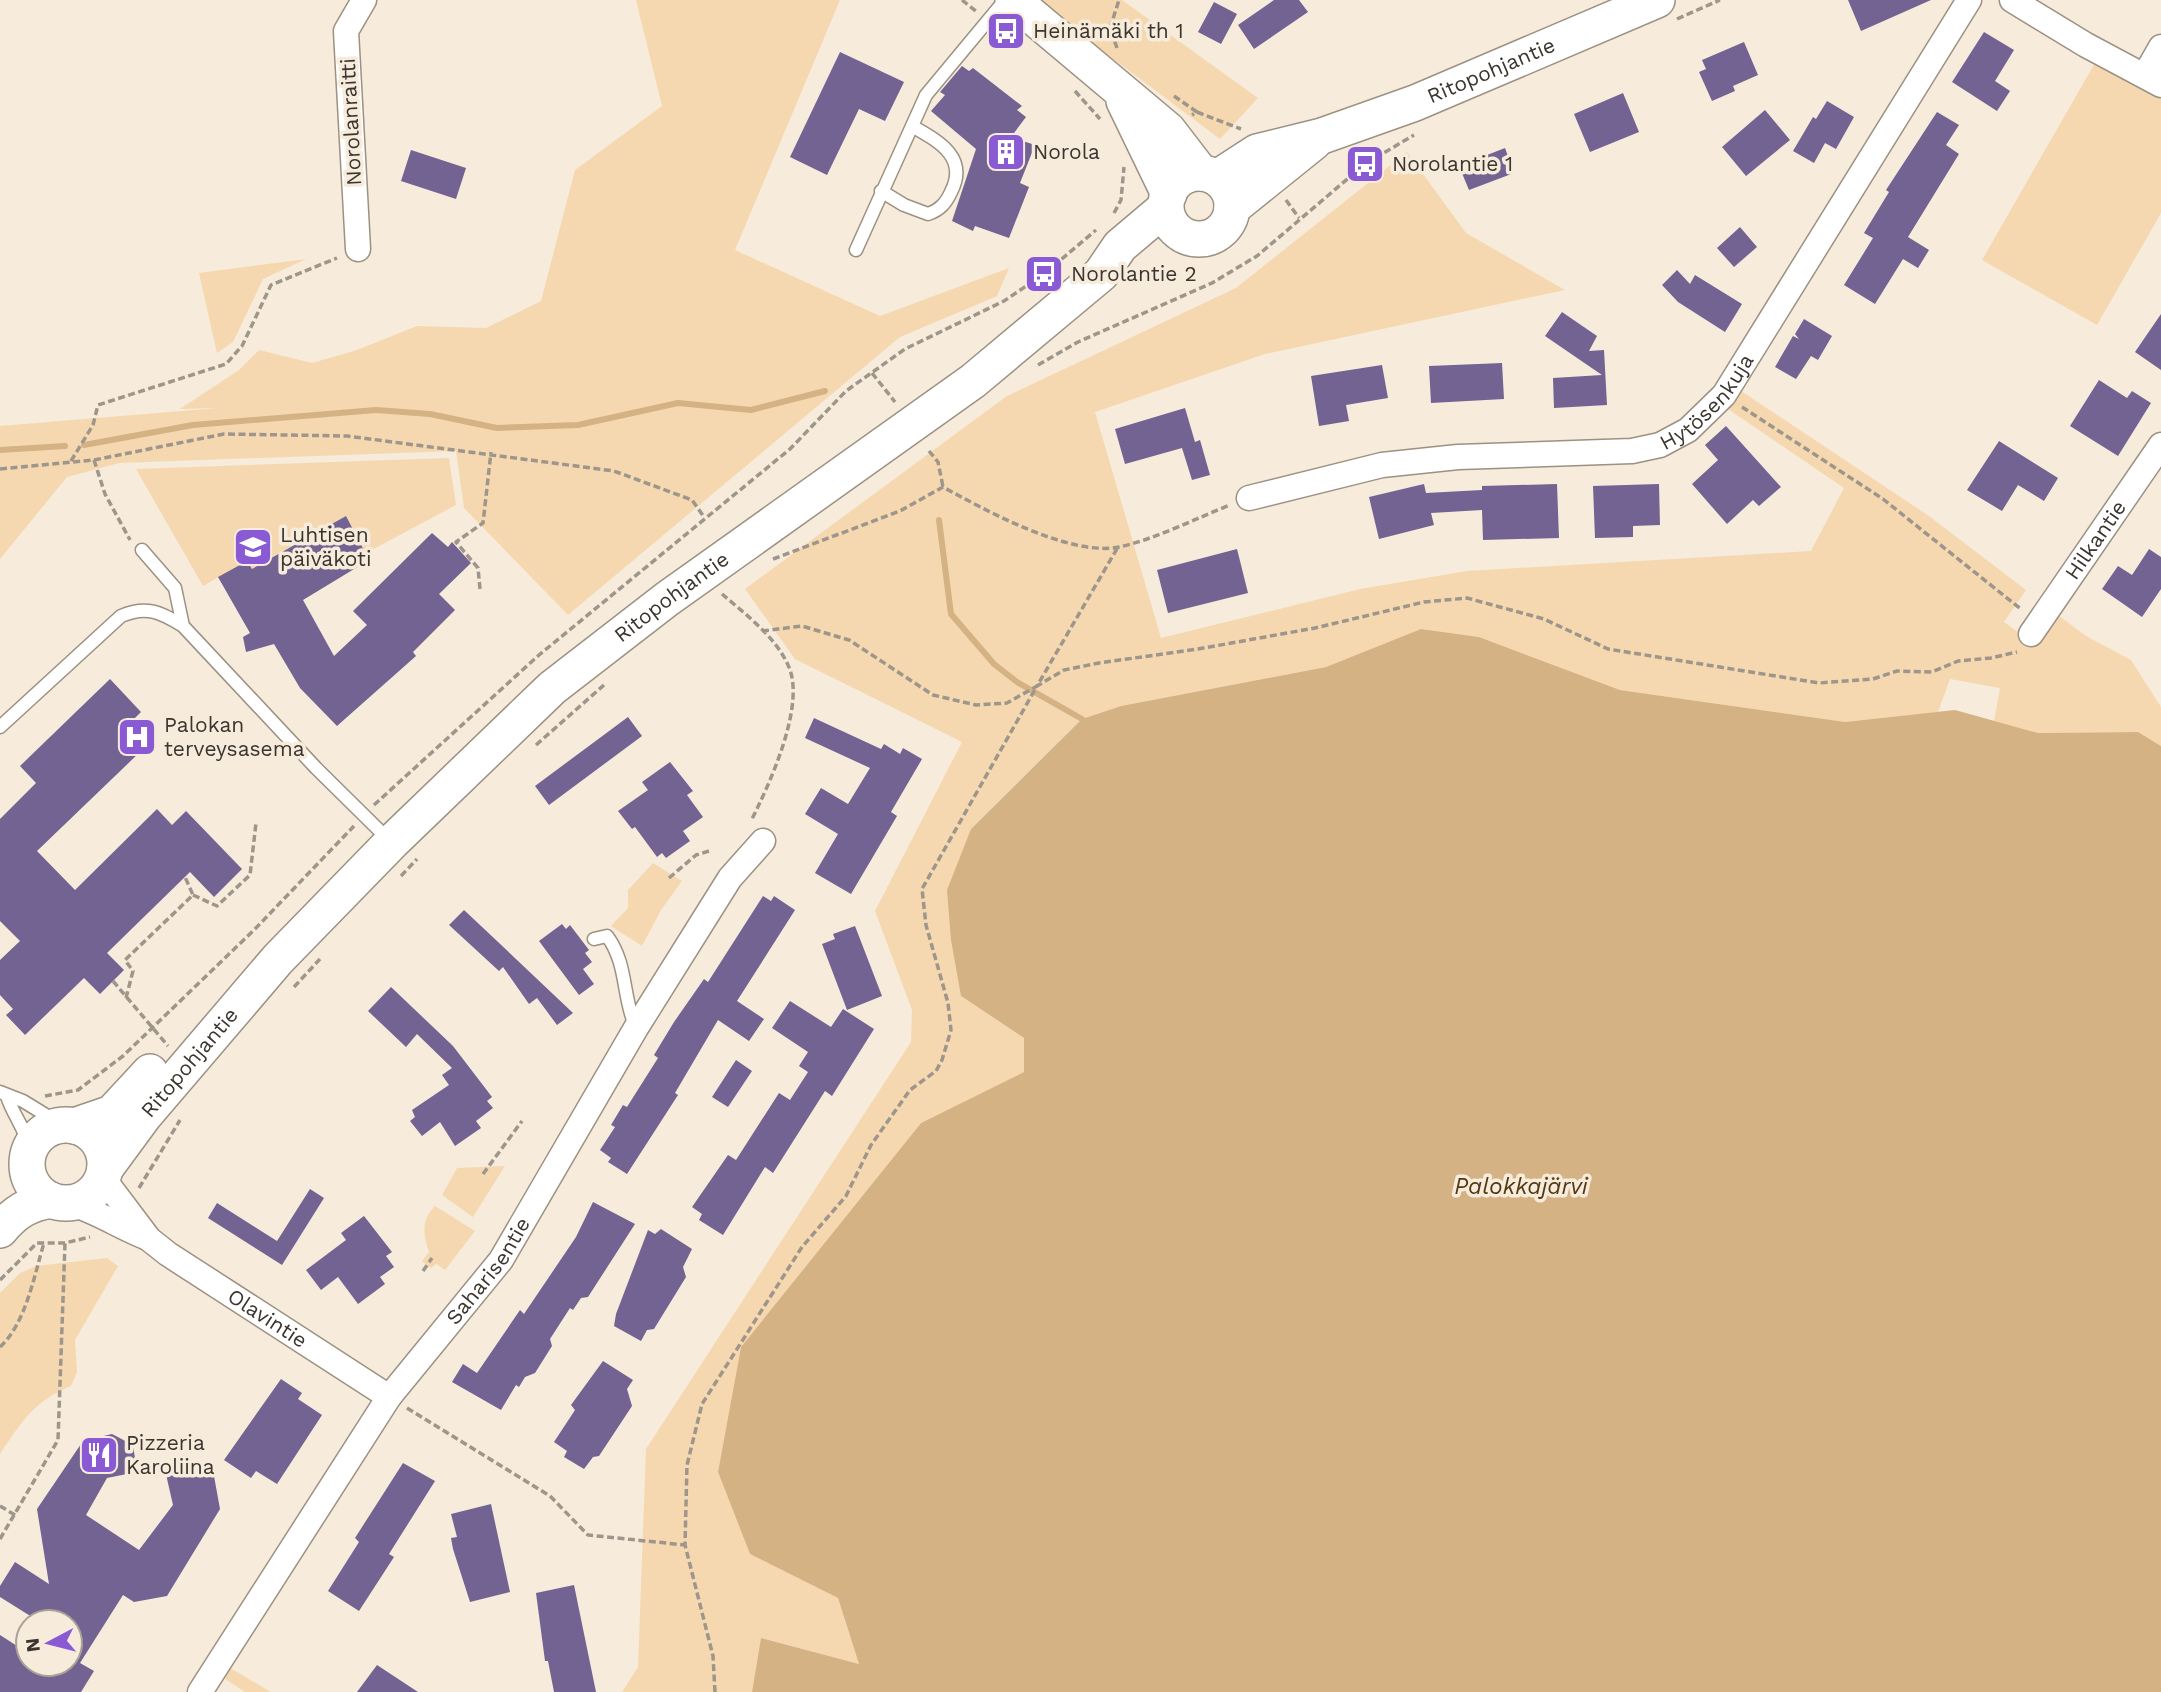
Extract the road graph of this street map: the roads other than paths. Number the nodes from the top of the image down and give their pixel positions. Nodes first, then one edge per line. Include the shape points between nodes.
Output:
1 (364, 0) edge
2 (1005, 0) edge
3 (1013, 0) edge
4 (1969, 0) edge
5 (2011, 0) edge
6 (1666, 10) edge
7 (2161, 47) edge
8 (2153, 80) edge
9 (1119, 92) junction
10 (912, 126) junction
11 (1217, 187) junction
12 (881, 191) junction
13 (1171, 211) junction
14 (358, 249) road end
15 (856, 250) dead end
16 (2161, 446) edge
17 (1249, 498) road end
18 (142, 551) road end
19 (183, 626) junction
20 (2031, 634) road end
21 (0, 727) edge
22 (754, 836) road end
23 (406, 850) junction
24 (593, 939) dead end
25 (284, 975) junction
26 (636, 1028) junction
27 (4, 1094) edge
28 (68, 1125) junction
29 (28, 1155) junction
30 (104, 1174) junction
31 (0, 1198) edge
32 (60, 1202) junction
33 (118, 1216) junction
34 (0, 1230) edge
35 (388, 1397) junction
36 (200, 1692) edge

1 - 14 street, Norolanraitti via 346,31
2 - 10 lane via 926,95
3 - 9 main road
4 - 17 street, Hytösenkuja via 1724,395 1688,430 1660,445 1632,451 1458,457 1382,465
5 - 8 street
6 - 11 main road, Ritopohjantie via 1322,136 1257,152
7 - 8 street
9 - 11 main road via 1168,130
9 - 13 main road via 1148,148
10 - 12 lane
10 - 12 lane via 948,149 955,159 958,174 951,192 939,210 928,214
11 - 13 main road via 1182,178
11 - 13 main road via 1225,227 1208,238 1187,237
12 - 15 lane
13 - 23 main road, Ritopohjantie via 1120,246 1101,274 973,381 667,599 552,688
16 - 20 street, Hilkantie
18 - 19 lane via 175,588
19 - 21 lane via 150,609 121,616
19 - 23 lane via 316,768
22 - 26 street, Saharisentie
23 - 25 main road, Ritopohjantie
24 - 26 lane via 607,936 618,951 628,1010
25 - 28 main road, Ritopohjantie via 220,1002 118,1108 99,1120
25 - 30 main road, Ritopohjantie via 144,1115
26 - 35 street, Saharisentie via 501,1260
27 - 28 lane
27 - 29 lane via 24,1128
28 - 29 main road via 39,1135
28 - 30 main road via 94,1137 101,1146
29 - 31 main road
29 - 32 main road via 34,1187
30 - 32 main road via 92,1194
30 - 33 street
32 - 33 street, Olavintie
32 - 34 main road via 32,1203 11,1216
33 - 35 street, Olavintie
35 - 36 street, Saharisentie

